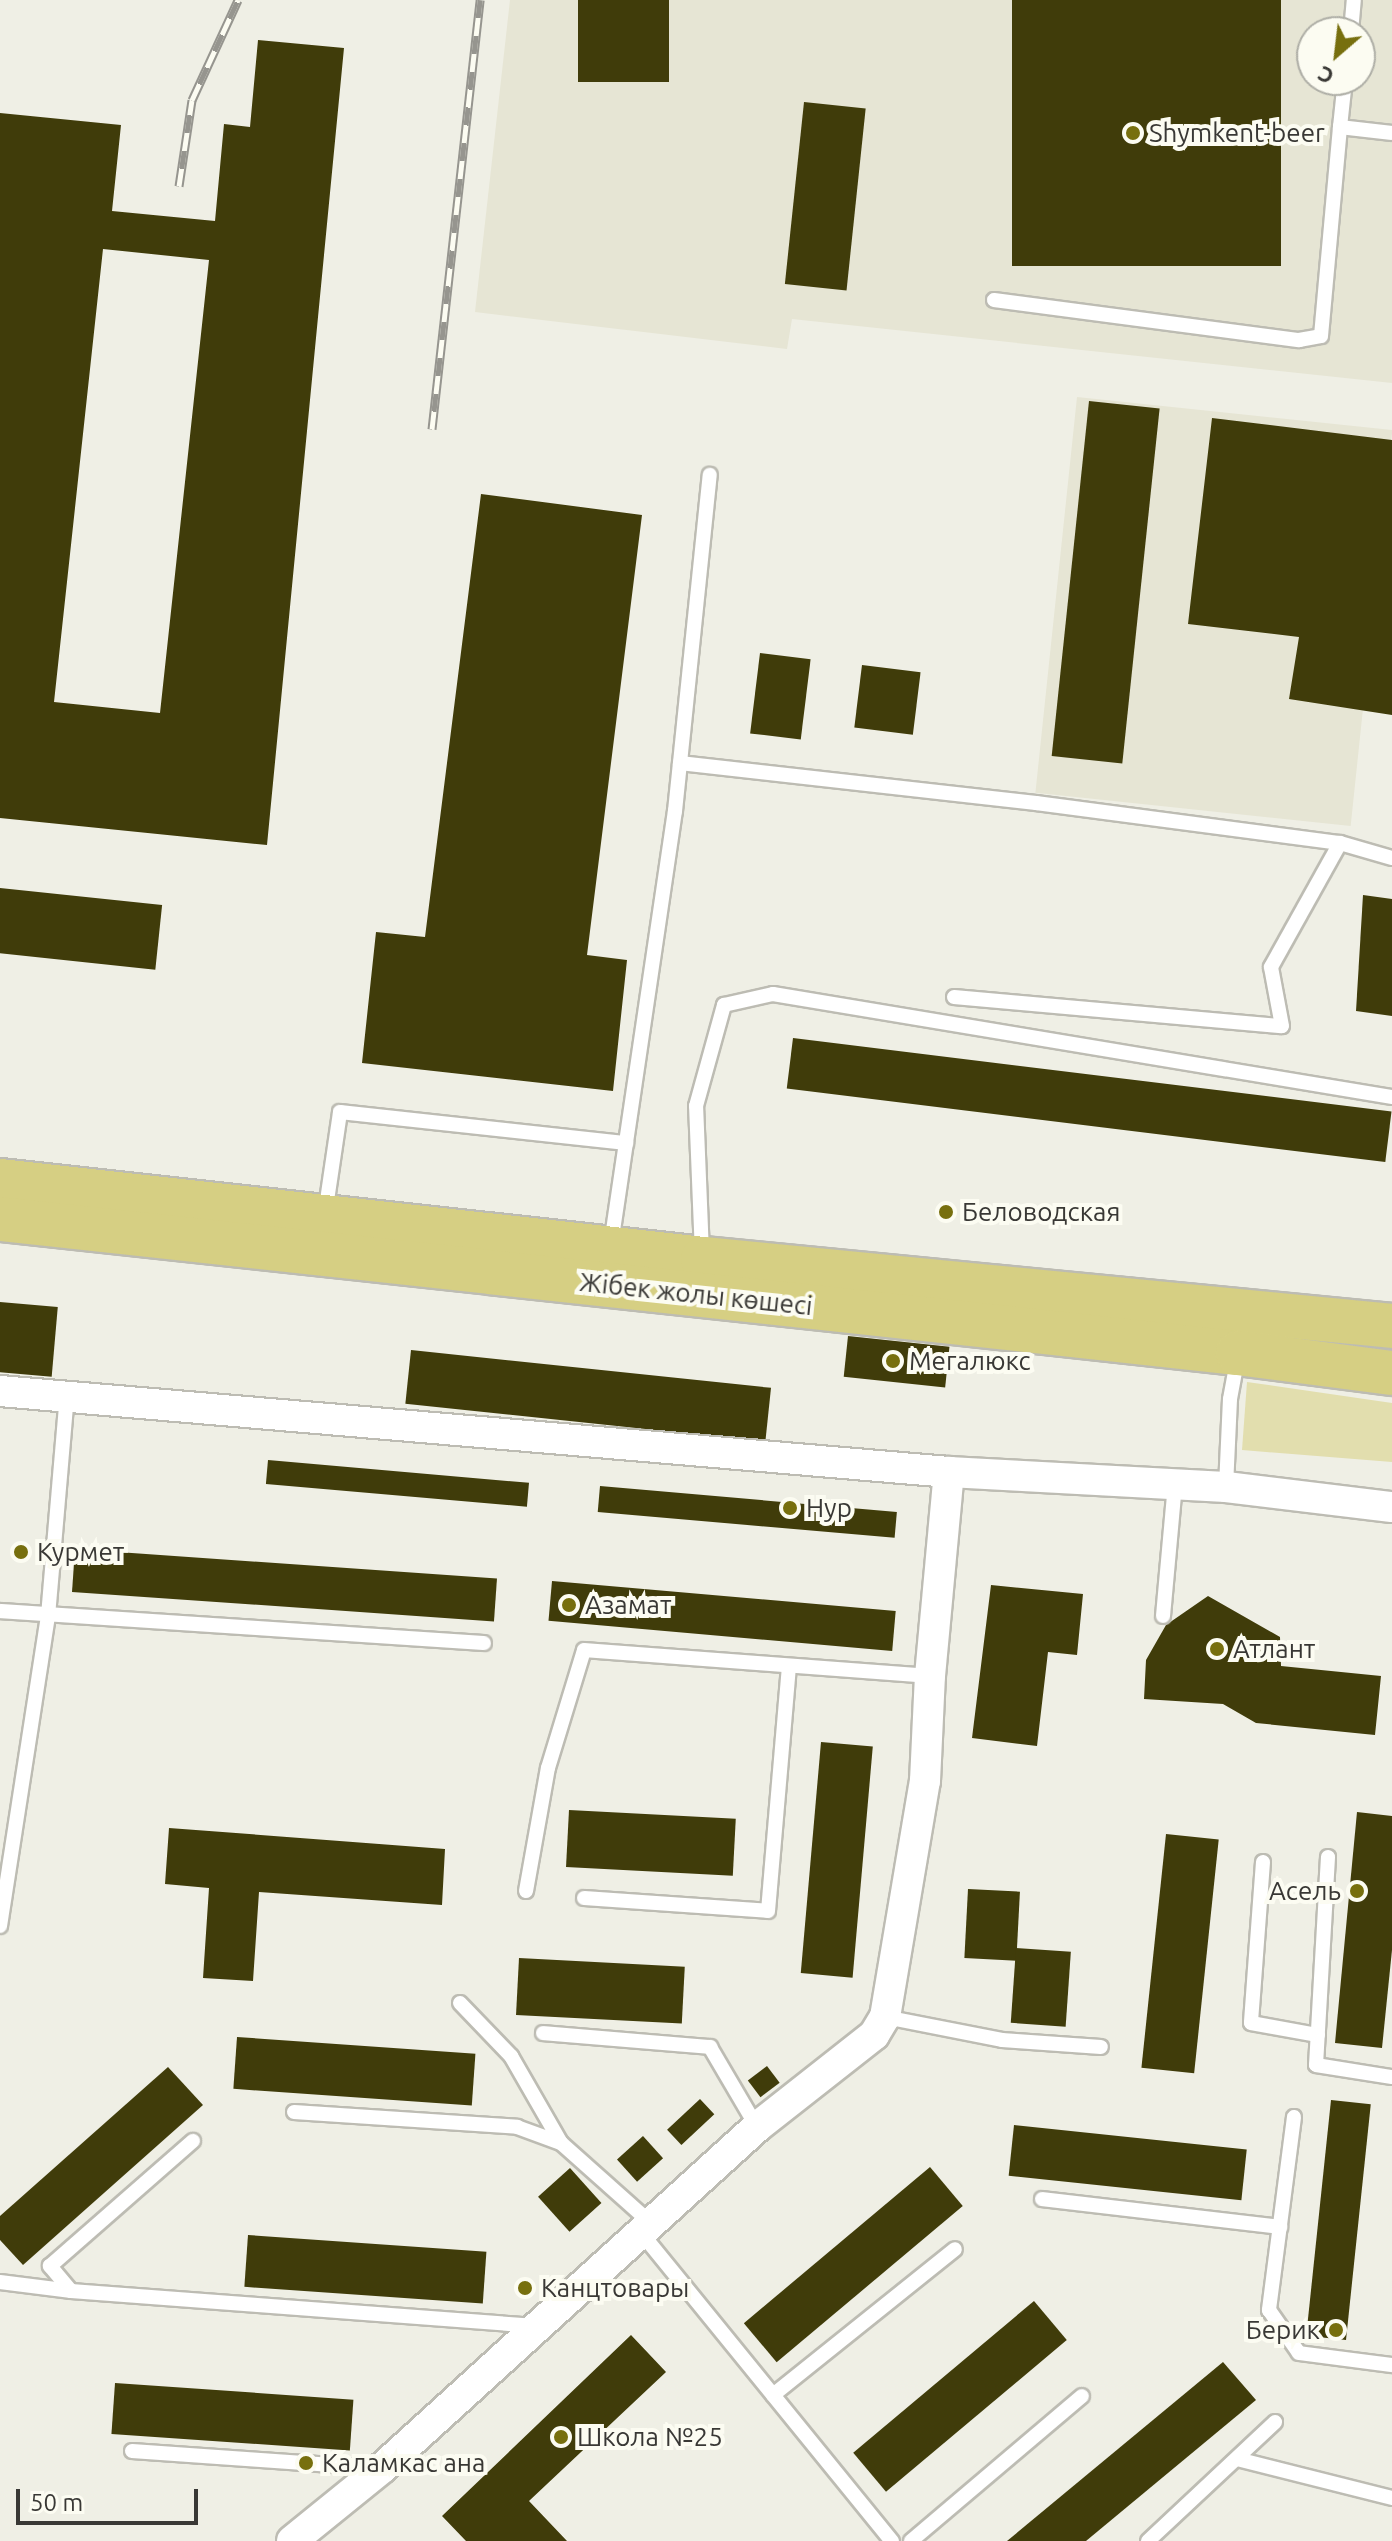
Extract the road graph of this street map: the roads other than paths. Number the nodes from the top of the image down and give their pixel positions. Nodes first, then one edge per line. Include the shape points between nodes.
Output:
1 (1343, 96) edge
2 (1340, 127) junction
3 (1392, 133) edge
4 (994, 300) dead end
5 (710, 475) dead end
6 (680, 763) junction
7 (1340, 843) junction
8 (1392, 858) edge
9 (954, 997) dead end
10 (1392, 1097) edge
11 (626, 1143) junction
12 (0, 1181) edge
13 (324, 1217) junction
14 (0, 1219) edge
15 (610, 1249) junction
16 (703, 1259) junction
17 (1392, 1326) edge
18 (1238, 1353) junction
19 (1392, 1373) edge
20 (0, 1391) edge
21 (67, 1395) junction
22 (949, 1472) junction
23 (1175, 1484) junction
24 (1226, 1487) junction
25 (1392, 1507) edge
26 (0, 1611) edge
27 (48, 1616) junction
28 (1163, 1616) dead end
29 (484, 1643) dead end
30 (789, 1668) junction
31 (930, 1676) junction
32 (1328, 1857) dead end
33 (1263, 1862) dead end
34 (526, 1891) dead end
35 (584, 1898) dead end
36 (0, 1926) edge
37 (460, 2003) dead end
38 (885, 2017) junction
39 (543, 2033) dead end
40 (1318, 2035) junction
41 (1101, 2047) dead end
42 (1392, 2077) edge
43 (294, 2112) dead end
44 (1294, 2117) dead end
45 (757, 2127) junction
46 (193, 2141) dead end
47 (561, 2143) junction
48 (1042, 2199) dead end
49 (1280, 2227) junction
50 (647, 2229) junction
51 (955, 2249) dead end
52 (0, 2282) edge
53 (71, 2291) junction
54 (537, 2327) junction
55 (1392, 2365) edge
56 (773, 2395) junction
57 (1082, 2396) dead end
58 (1275, 2422) dead end
59 (132, 2451) dead end
60 (1237, 2459) junction
61 (382, 2468) junction
62 (1392, 2498) edge
63 (292, 2541) edge
64 (892, 2541) edge
65 (911, 2541) edge
66 (1148, 2541) edge

1 - 2 lane
2 - 3 lane
2 - 4 lane via 1321,336 1299,340
5 - 6 lane
6 - 7 lane
6 - 11 lane
7 - 8 lane
7 - 9 lane via 1271,967 1282,1026
10 - 16 lane via 773,994 724,1005 696,1106
11 - 13 lane via 340,1112
11 - 15 lane
12 - 13 main road, Жібек жолы көшесі
13 - 15 main road, Жібек жолы көшесі
14 - 18 main road, Жібек жолы көшесі
15 - 16 main road, Жібек жолы көшесі
16 - 17 main road, Жібек жолы көшесі
18 - 19 main road, Жібек жолы көшесі
18 - 24 lane
20 - 21 street
21 - 22 street
21 - 27 lane
22 - 23 street
22 - 31 street
23 - 24 street
23 - 28 lane
24 - 25 street
26 - 27 lane
27 - 29 lane
27 - 36 lane
30 - 31 lane
30 - 34 lane via 584,1650 548,1768
30 - 35 lane via 768,1911
31 - 38 street via 925,1781
32 - 40 lane
33 - 40 lane via 1251,2023
37 - 47 lane via 511,2056
38 - 41 lane via 1002,2040
38 - 45 street via 874,2035
39 - 45 lane via 710,2047
40 - 42 lane via 1316,2065
43 - 47 lane via 517,2127
44 - 49 lane
45 - 50 street
46 - 53 lane via 50,2266
47 - 50 lane
48 - 49 lane
49 - 55 lane via 1269,2310 1299,2353
50 - 54 street
50 - 56 lane
51 - 56 lane
52 - 53 lane
53 - 54 lane
54 - 61 street
56 - 64 lane
57 - 65 lane
58 - 60 lane
59 - 61 lane
60 - 62 lane
60 - 66 lane
61 - 63 street

